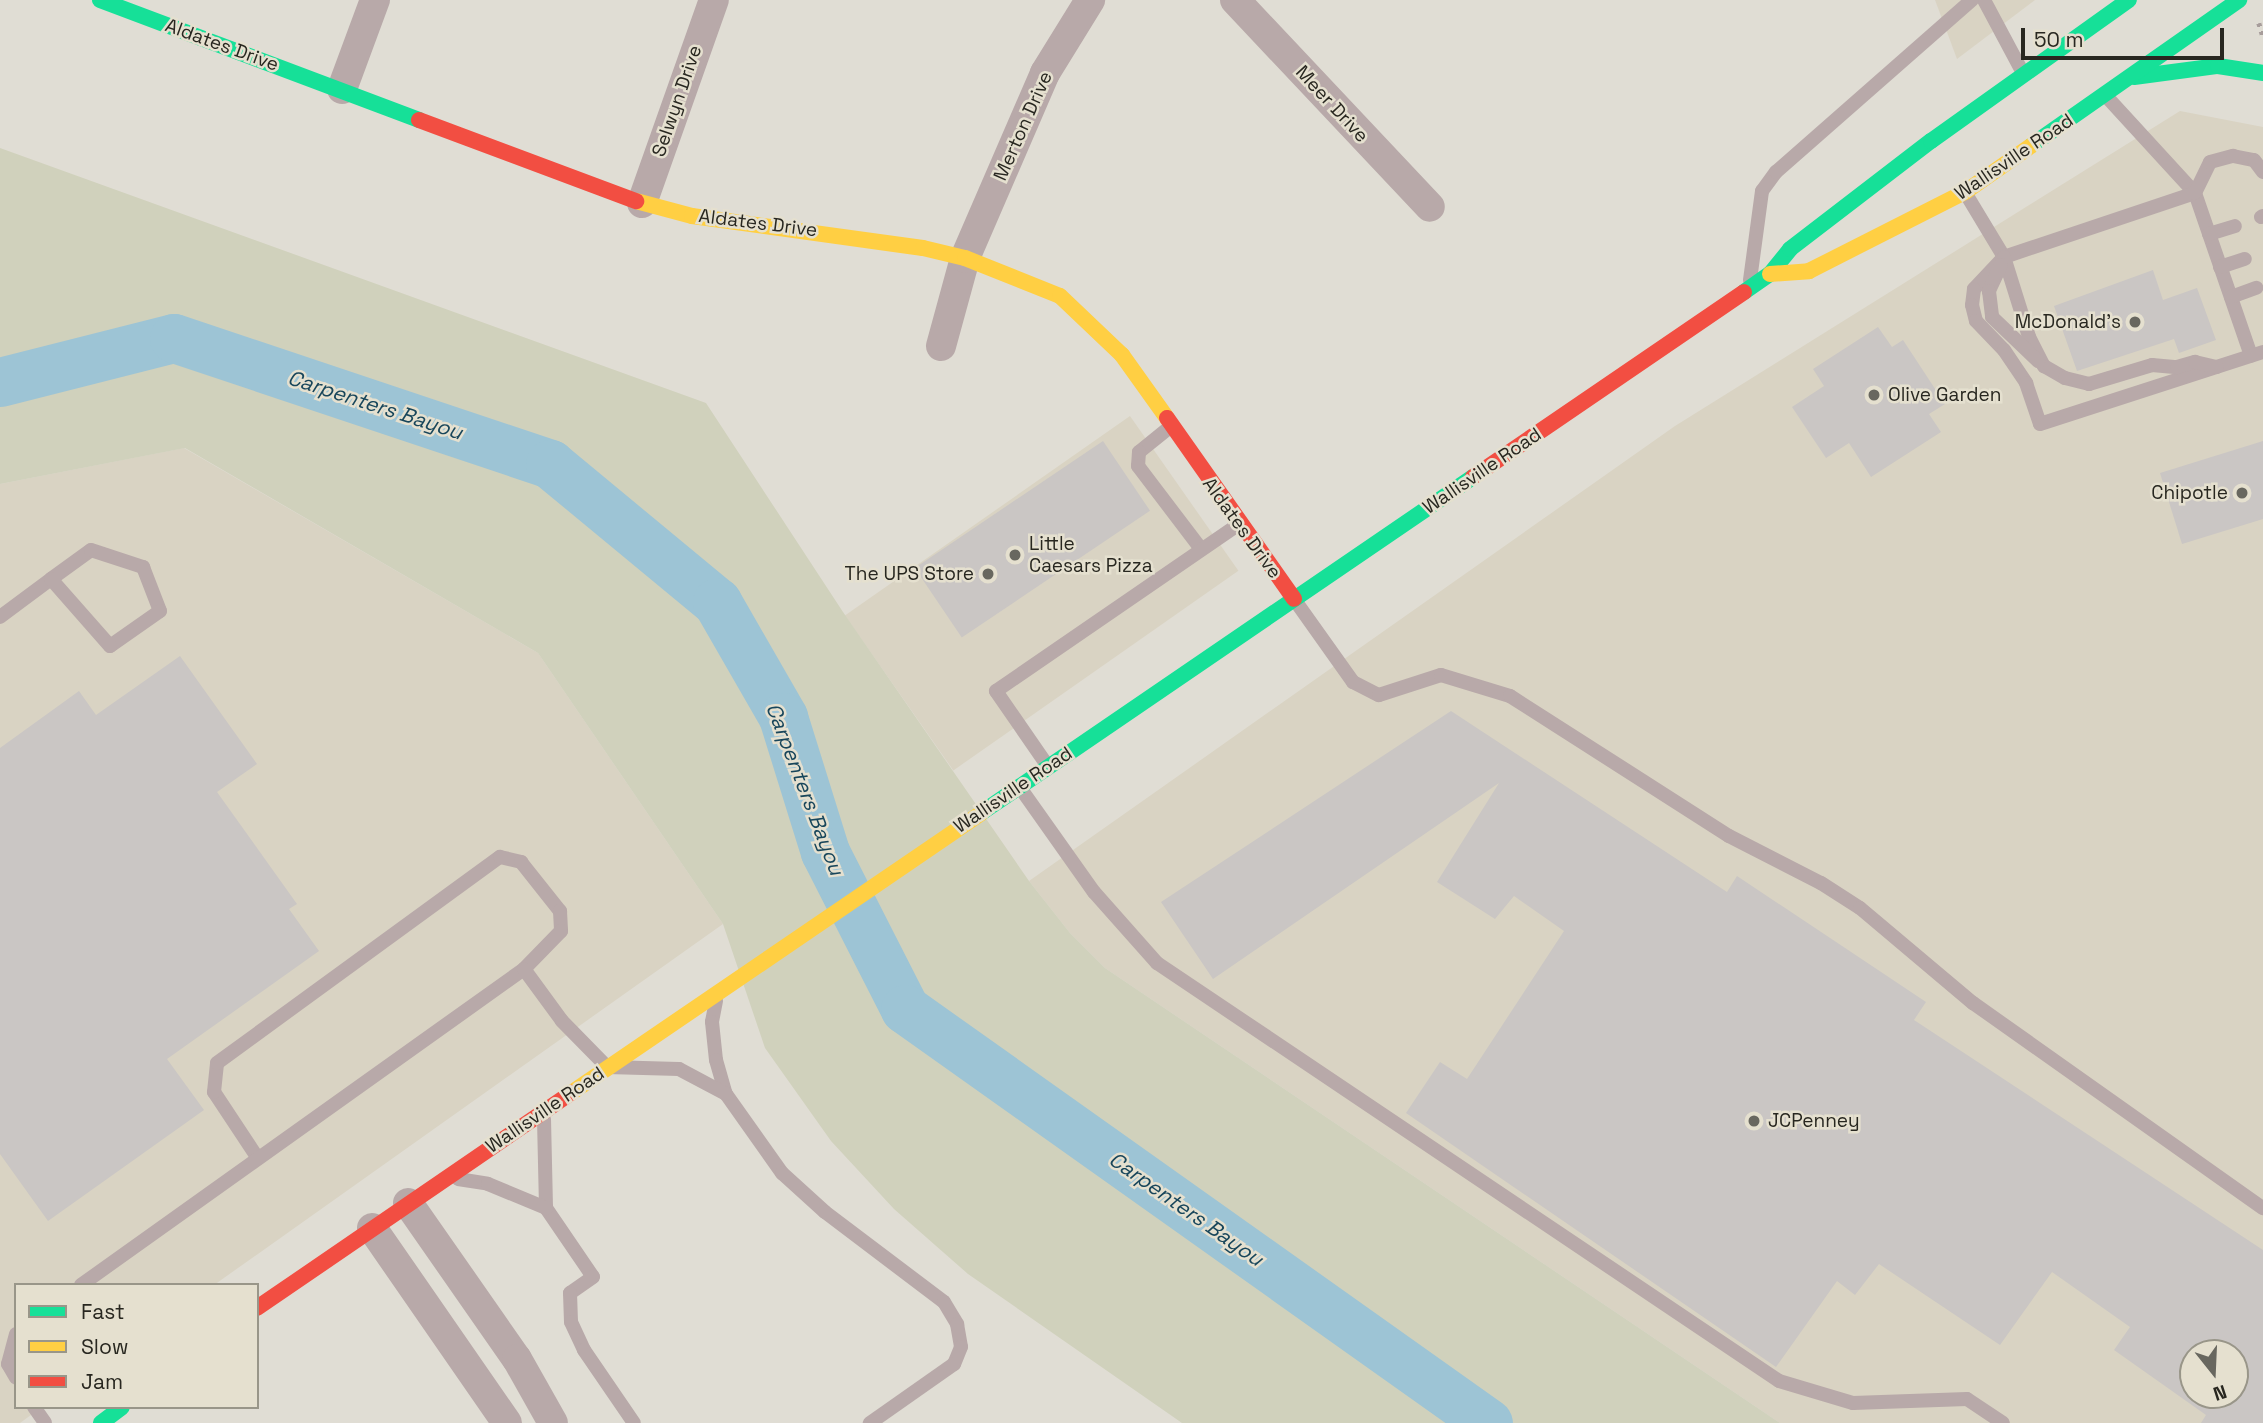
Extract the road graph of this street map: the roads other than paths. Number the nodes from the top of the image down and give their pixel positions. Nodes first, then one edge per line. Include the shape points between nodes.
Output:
1 (100, 0) edge
2 (375, 0) edge
3 (714, 0) edge
4 (1090, 0) edge
5 (1235, 0) edge
6 (1972, 0) edge
7 (1983, 0) edge
8 (2129, 0) edge
9 (2239, 0) edge
10 (2263, 73) edge
11 (2024, 75) junction
12 (2128, 78) junction
13 (342, 89) junction
14 (2105, 94) junction
15 (2263, 172) edge
16 (1965, 192) junction
17 (2195, 193) junction
18 (642, 203) junction
19 (1430, 207) dead end
20 (2235, 226) dead end
21 (2209, 234) junction
22 (2004, 257) junction
23 (965, 258) junction
24 (2245, 259) dead end
25 (2220, 267) junction
26 (1770, 275) junction
27 (2256, 288) dead end
28 (1749, 289) junction
29 (2231, 297) junction
30 (941, 346) dead end
31 (2257, 354) edge
32 (2044, 366) junction
33 (2218, 367) junction
34 (1171, 427) junction
35 (1238, 524) junction
36 (1201, 550) junction
37 (51, 579) junction
38 (1294, 599) junction
39 (0, 617) edge
40 (1048, 766) junction
41 (1019, 786) junction
42 (524, 969) junction
43 (717, 992) junction
44 (607, 1067) junction
45 (726, 1094) junction
46 (545, 1110) junction
47 (257, 1157) junction
48 (446, 1178) junction
49 (408, 1203) junction
50 (546, 1208) junction
51 (2263, 1208) edge
52 (372, 1228) junction
53 (84, 1283) edge
54 (259, 1307) edge
55 (14, 1342) edge
56 (14, 1374) edge
57 (119, 1409) edge
58 (101, 1423) edge
59 (507, 1423) edge
60 (553, 1423) edge
61 (634, 1423) edge
62 (870, 1423) edge
63 (2003, 1423) edge

1 - 13 main road, Aldates Drive
2 - 13 street
3 - 18 street, Selwyn Drive
4 - 23 street, Merton Drive via 1045,73
5 - 19 street, Meer Drive
6 - 28 lane via 1776,172 1762,191
7 - 11 lane
8 - 11 main road, Wallisville Road
9 - 12 main road, Wallisville Road
10 - 12 main road via 2218,66
11 - 26 main road, Wallisville Road via 1790,249
12 - 14 main road, Wallisville Road
13 - 18 main road, Aldates Drive via 565,178
14 - 16 main road, Wallisville Road
14 - 17 lane
15 - 17 lane via 2254,160 2233,156 2210,162
16 - 22 lane
16 - 26 main road, Wallisville Road via 1809,271
17 - 21 lane
17 - 22 lane
18 - 23 main road, Aldates Drive via 692,216 853,235
20 - 21 lane
21 - 25 lane
22 - 32 lane via 2028,337
22 - 32 lane via 1989,291 1992,317
22 - 33 lane via 1974,289 1972,305 1976,321 2004,350 2026,383 2040,424
23 - 30 street, Merton Drive
23 - 34 main road, Aldates Drive via 1060,296 1093,322
24 - 25 lane
25 - 29 lane
26 - 28 main road, Wallisville Road
27 - 29 lane
28 - 38 main road, Wallisville Road
29 - 31 lane
31 - 33 lane
32 - 33 lane via 2089,384 2152,365 2177,367 2195,362
34 - 35 main road, Aldates Drive
34 - 36 lane via 1139,452 1138,466
35 - 36 lane
35 - 38 main road, Aldates Drive
36 - 40 lane via 996,691
37 - 37 lane via 91,550 143,567 160,611 110,646
37 - 39 lane
38 - 40 main road, Wallisville Road
38 - 51 lane via 1353,682 1380,695 1405,683 1441,675 1510,696 1730,836 1821,883 1860,908 1973,1003
40 - 41 main road, Wallisville Road
41 - 43 main road, Wallisville Road
41 - 63 lane via 1094,892 1157,963 1779,1381 1853,1403 1967,1399
42 - 44 lane via 562,1021
42 - 47 lane
42 - 47 lane via 561,931 560,911 521,862 500,857 217,1063 214,1092
43 - 44 main road, Wallisville Road
43 - 45 lane via 712,1022
44 - 45 lane via 679,1069
44 - 46 main road, Wallisville Road
45 - 62 lane via 782,1173 825,1212 944,1302 957,1324 961,1347 954,1364
46 - 48 main road, Wallisville Road
46 - 50 lane
47 - 53 lane
48 - 49 main road, Wallisville Road
48 - 50 lane via 488,1184
49 - 52 main road, Wallisville Road
49 - 60 street via 517,1359
50 - 61 lane via 593,1278 570,1293 571,1322 596,1369
52 - 54 main road, Wallisville Road
52 - 59 street
55 - 56 lane via 8,1364
57 - 58 main road

